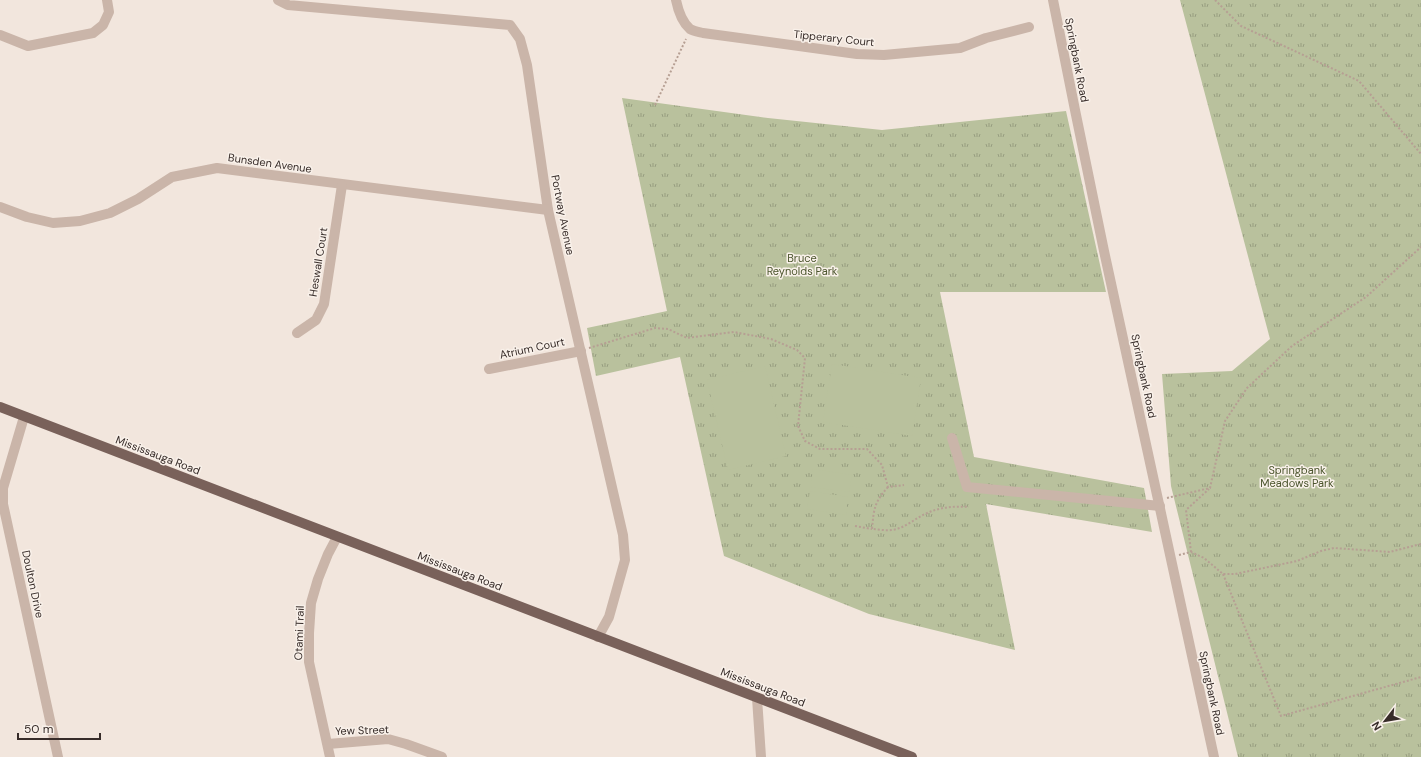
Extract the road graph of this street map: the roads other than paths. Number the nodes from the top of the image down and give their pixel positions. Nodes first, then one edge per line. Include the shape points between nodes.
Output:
1 (107, 0) edge
2 (278, 0) edge
3 (676, 0) edge
4 (1054, 0) edge
5 (1029, 27) dead end
6 (0, 35) edge
7 (342, 185) junction
8 (0, 207) edge
9 (548, 210) junction
10 (297, 332) dead end
11 (581, 350) junction
12 (489, 369) dead end
13 (0, 408) edge
14 (24, 417) junction
15 (952, 438) dead end
16 (1159, 503) junction
17 (337, 537) junction
18 (598, 637) junction
19 (757, 698) junction
20 (328, 744) junction
21 (58, 757) edge
22 (330, 757) edge
23 (442, 757) edge
24 (761, 757) edge
25 (912, 757) edge
26 (1214, 757) edge

1 - 6 street via 109,12 103,25 93,33 28,46
2 - 9 street, Portway Avenue via 288,5 510,25 520,39 527,65
3 - 5 street, Tipperary Court via 678,11 690,29 702,33 857,54 884,55 960,48
4 - 16 street, Springbank Road via 1076,118
7 - 8 street, Bunsden Avenue via 217,168 172,177 110,213 80,221 53,223
7 - 9 street, Bunsden Avenue
7 - 10 street, Heswall Court via 324,304 316,320
9 - 11 street, Portway Avenue
11 - 12 street, Atrium Court
11 - 18 street, Portway Avenue via 623,535 624,560 609,617
13 - 14 main road, Mississauga Road
14 - 17 main road, Mississauga Road
14 - 21 street, Doulton Drive via 3,488 3,504
15 - 16 street via 967,487
16 - 26 street, Springbank Road
17 - 18 main road, Mississauga Road
17 - 20 street, Otami Trail via 318,579 311,603 309,633 309,662
18 - 19 main road, Mississauga Road
19 - 24 street
19 - 25 main road, Mississauga Road
20 - 22 street, Otami Trail
20 - 23 street, Yew Street via 388,739

